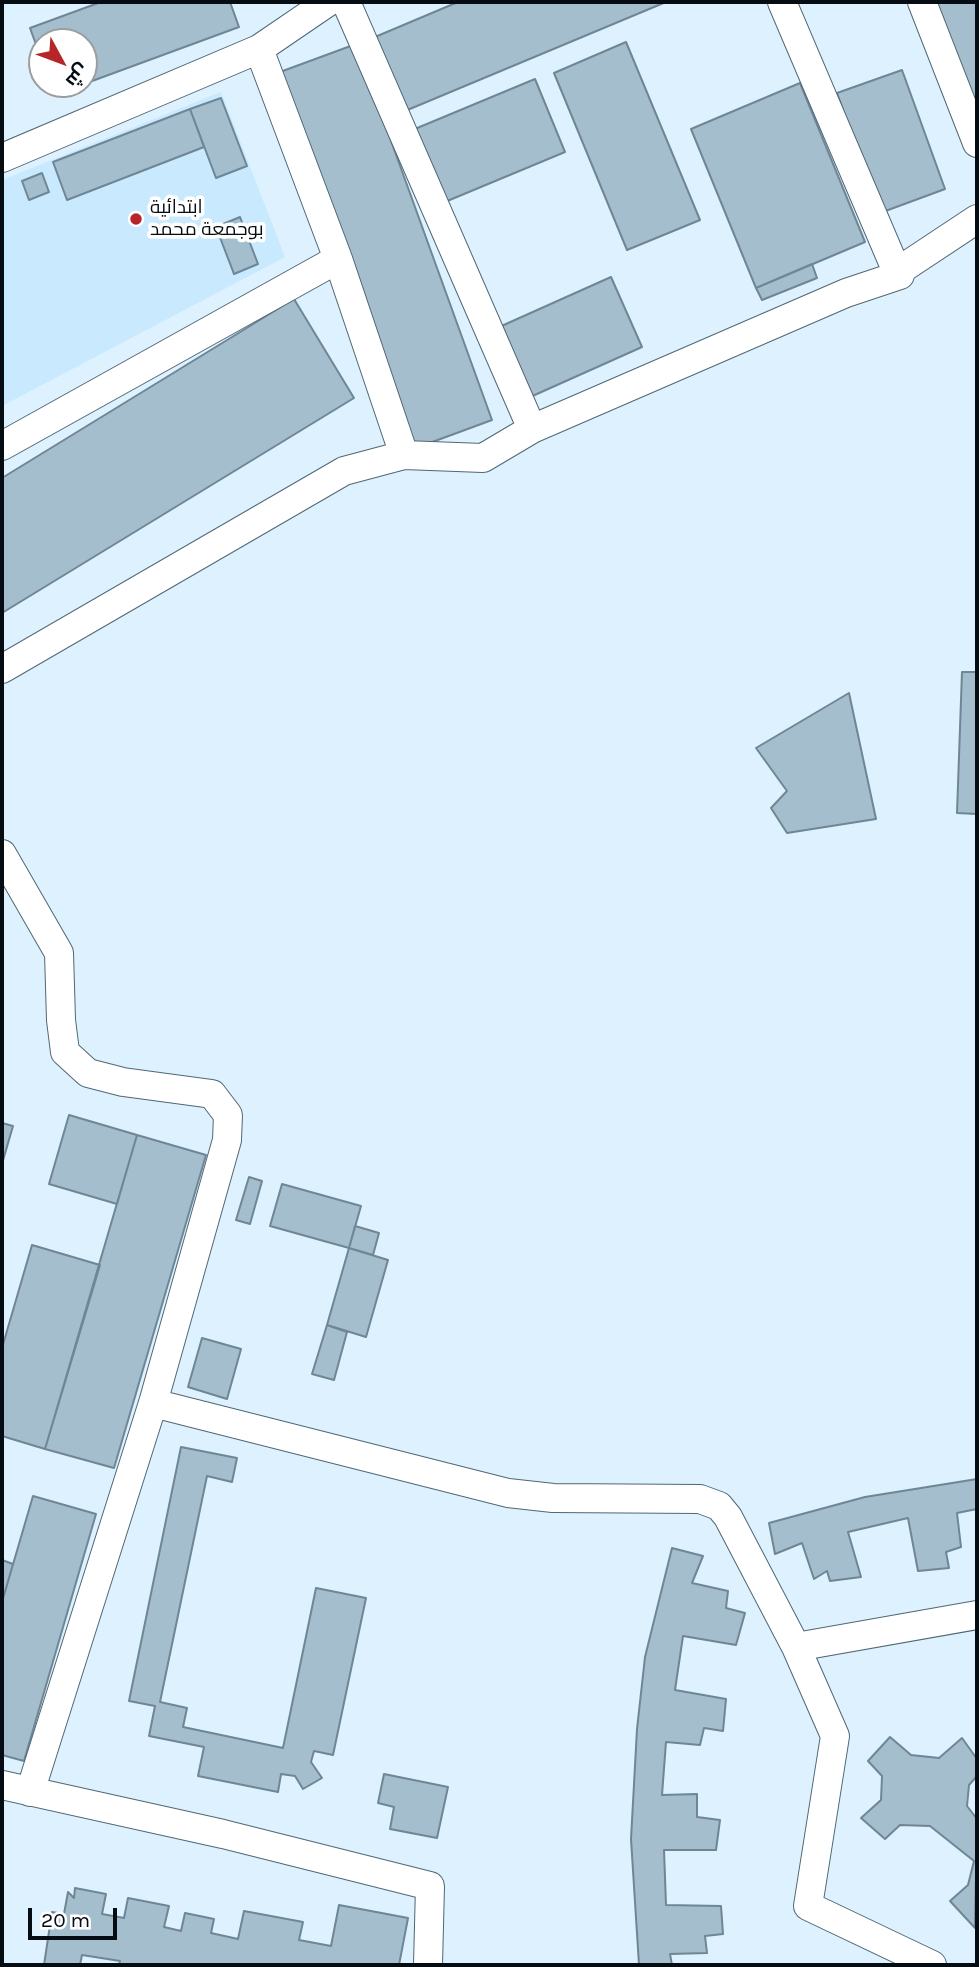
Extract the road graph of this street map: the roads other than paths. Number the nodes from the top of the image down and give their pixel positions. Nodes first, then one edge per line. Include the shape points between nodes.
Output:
1 (328, 2) edge
2 (346, 2) edge
3 (782, 2) edge
4 (922, 2) edge
5 (259, 49) junction
6 (977, 143) edge
7 (2, 158) edge
8 (977, 219) edge
9 (338, 259) junction
10 (897, 272) junction
11 (532, 429) junction
12 (2, 446) edge
13 (404, 455) junction
14 (2, 670) edge
15 (2, 854) edge
16 (153, 1403) junction
17 (977, 1615) edge
18 (796, 1647) junction
19 (2, 1785) edge
20 (30, 1792) junction
21 (428, 1965) edge
22 (932, 1965) edge

1 - 5 street
2 - 11 street
3 - 10 street
4 - 6 street
5 - 7 street
5 - 9 street
8 - 10 street
9 - 12 street
9 - 13 street
10 - 11 street via 900,275 846,293
11 - 13 street via 483,458
13 - 14 street via 344,471
15 - 16 street via 59,953 65,1052 88,1073 212,1094 228,1115 227,1140
16 - 18 street via 508,1493 553,1499 700,1499 729,1517
16 - 20 street
17 - 18 street
18 - 22 street via 835,1736 808,1906
19 - 20 street
20 - 21 street via 430,1886

